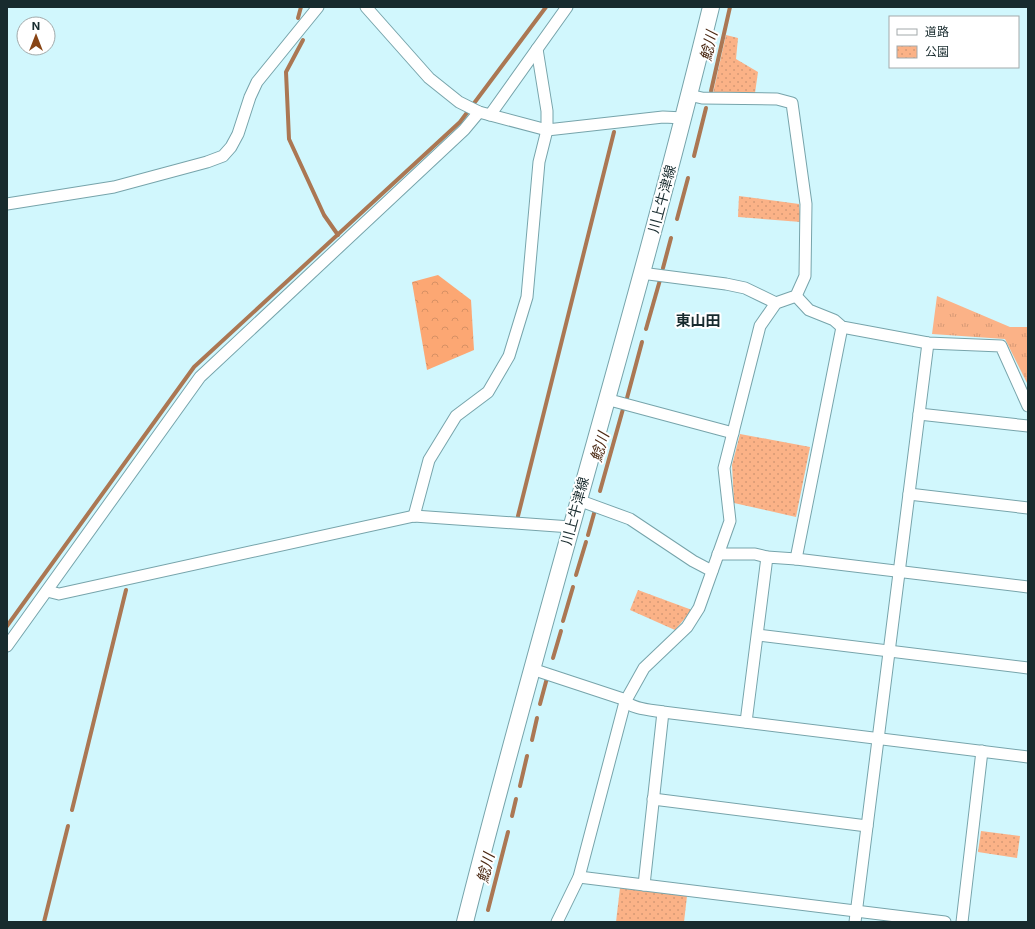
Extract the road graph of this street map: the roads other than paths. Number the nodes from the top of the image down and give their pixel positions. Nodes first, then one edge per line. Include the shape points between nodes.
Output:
1 (318, 7) edge
2 (366, 7) edge
3 (567, 7) edge
4 (711, 7) edge
5 (537, 49) junction
6 (689, 94) junction
7 (479, 112) junction
8 (490, 115) junction
9 (684, 118) junction
10 (547, 130) junction
11 (7, 204) edge
12 (641, 273) junction
13 (796, 296) junction
14 (776, 303) junction
15 (842, 327) junction
16 (928, 343) junction
17 (606, 399) junction
18 (1028, 406) edge
19 (919, 414) junction
20 (1028, 426) edge
21 (733, 433) junction
22 (909, 494) junction
23 (578, 500) junction
24 (1028, 508) edge
25 (414, 516) junction
26 (571, 527) junction
27 (718, 554) junction
28 (767, 557) junction
29 (796, 559) junction
30 (712, 571) junction
31 (900, 571) junction
32 (1028, 587) edge
33 (47, 591) junction
34 (758, 635) junction
35 (7, 646) edge
36 (889, 651) junction
37 (1028, 668) edge
38 (532, 669) junction
39 (625, 702) junction
40 (663, 712) junction
41 (746, 722) junction
42 (878, 738) junction
43 (982, 751) junction
44 (1028, 757) edge
45 (653, 799) junction
46 (868, 826) junction
47 (579, 877) junction
48 (644, 885) junction
49 (856, 917) edge
50 (465, 922) edge
51 (557, 922) edge
52 (945, 922) edge
53 (962, 922) edge

1 - 11 street via 257,82 238,134 232,147 223,156 114,187
2 - 7 street via 429,78 459,102
3 - 5 street
4 - 6 main road, 川上牛津線
5 - 8 street
5 - 10 street via 547,111
6 - 9 main road, 川上牛津線
6 - 13 street via 702,98 777,99 792,103 806,204 805,276
7 - 8 street
7 - 33 street via 464,130 200,376
8 - 10 street
9 - 10 street via 662,117
9 - 12 main road, 川上牛津線
10 - 25 street via 538,162 527,297 509,356 488,392 456,416 429,460
12 - 14 street via 745,288
12 - 17 main road, 川上牛津線
13 - 14 street
13 - 15 street via 810,310 834,320
14 - 21 street via 760,326
15 - 16 street
15 - 29 street
16 - 18 street via 1001,346
16 - 19 street
17 - 21 street
17 - 23 main road, 川上牛津線
19 - 20 street
19 - 22 street
21 - 27 street via 724,468 730,521
22 - 24 street
22 - 31 street
23 - 26 main road, 川上牛津線
23 - 30 street via 630,519
25 - 26 street
25 - 33 street via 59,594
26 - 38 main road, 川上牛津線
27 - 28 street via 755,554
27 - 30 street
28 - 29 street
28 - 34 street
29 - 31 street
30 - 39 street via 699,608 687,627 644,668
31 - 32 street
31 - 36 street
33 - 35 street
34 - 36 street
34 - 41 street
36 - 37 street
36 - 42 street
38 - 39 street via 623,699
38 - 50 main road, 川上牛津線
39 - 40 street
39 - 47 street
40 - 41 street
40 - 45 street
41 - 42 street
42 - 43 street
42 - 46 street
43 - 44 street
43 - 53 street
45 - 46 street
45 - 48 street
46 - 49 street
47 - 48 street
47 - 51 street
48 - 49 street
49 - 52 street

